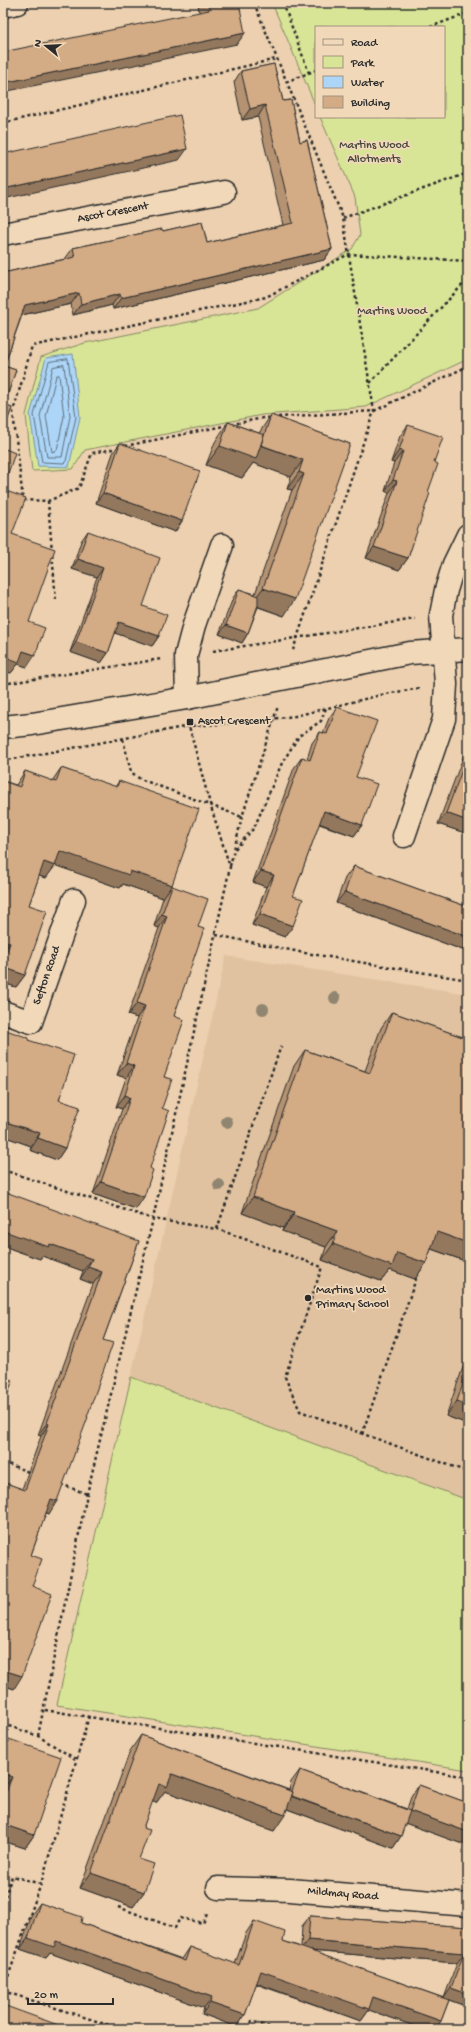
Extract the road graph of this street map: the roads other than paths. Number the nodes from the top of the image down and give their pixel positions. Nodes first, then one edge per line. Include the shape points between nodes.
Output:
1 (17, 3) edge
2 (3, 6) edge
3 (224, 192) dead end
4 (3, 234) edge
5 (468, 535) edge
6 (222, 545) dead end
7 (444, 649) junction
8 (468, 649) edge
9 (187, 698) junction
10 (3, 727) edge
11 (404, 836) dead end
12 (74, 900) dead end
13 (3, 1012) edge
14 (218, 1888) road end
15 (468, 1905) edge

1 - 2 street
3 - 4 street, Ascot Crescent
5 - 7 street via 454,564 446,590 441,615
6 - 9 street via 186,655
7 - 8 street
7 - 9 street via 410,653
7 - 11 street via 444,719
9 - 10 street
12 - 13 street, Sefton Road via 31,1022
14 - 15 street, Mildmay Road via 290,1890

